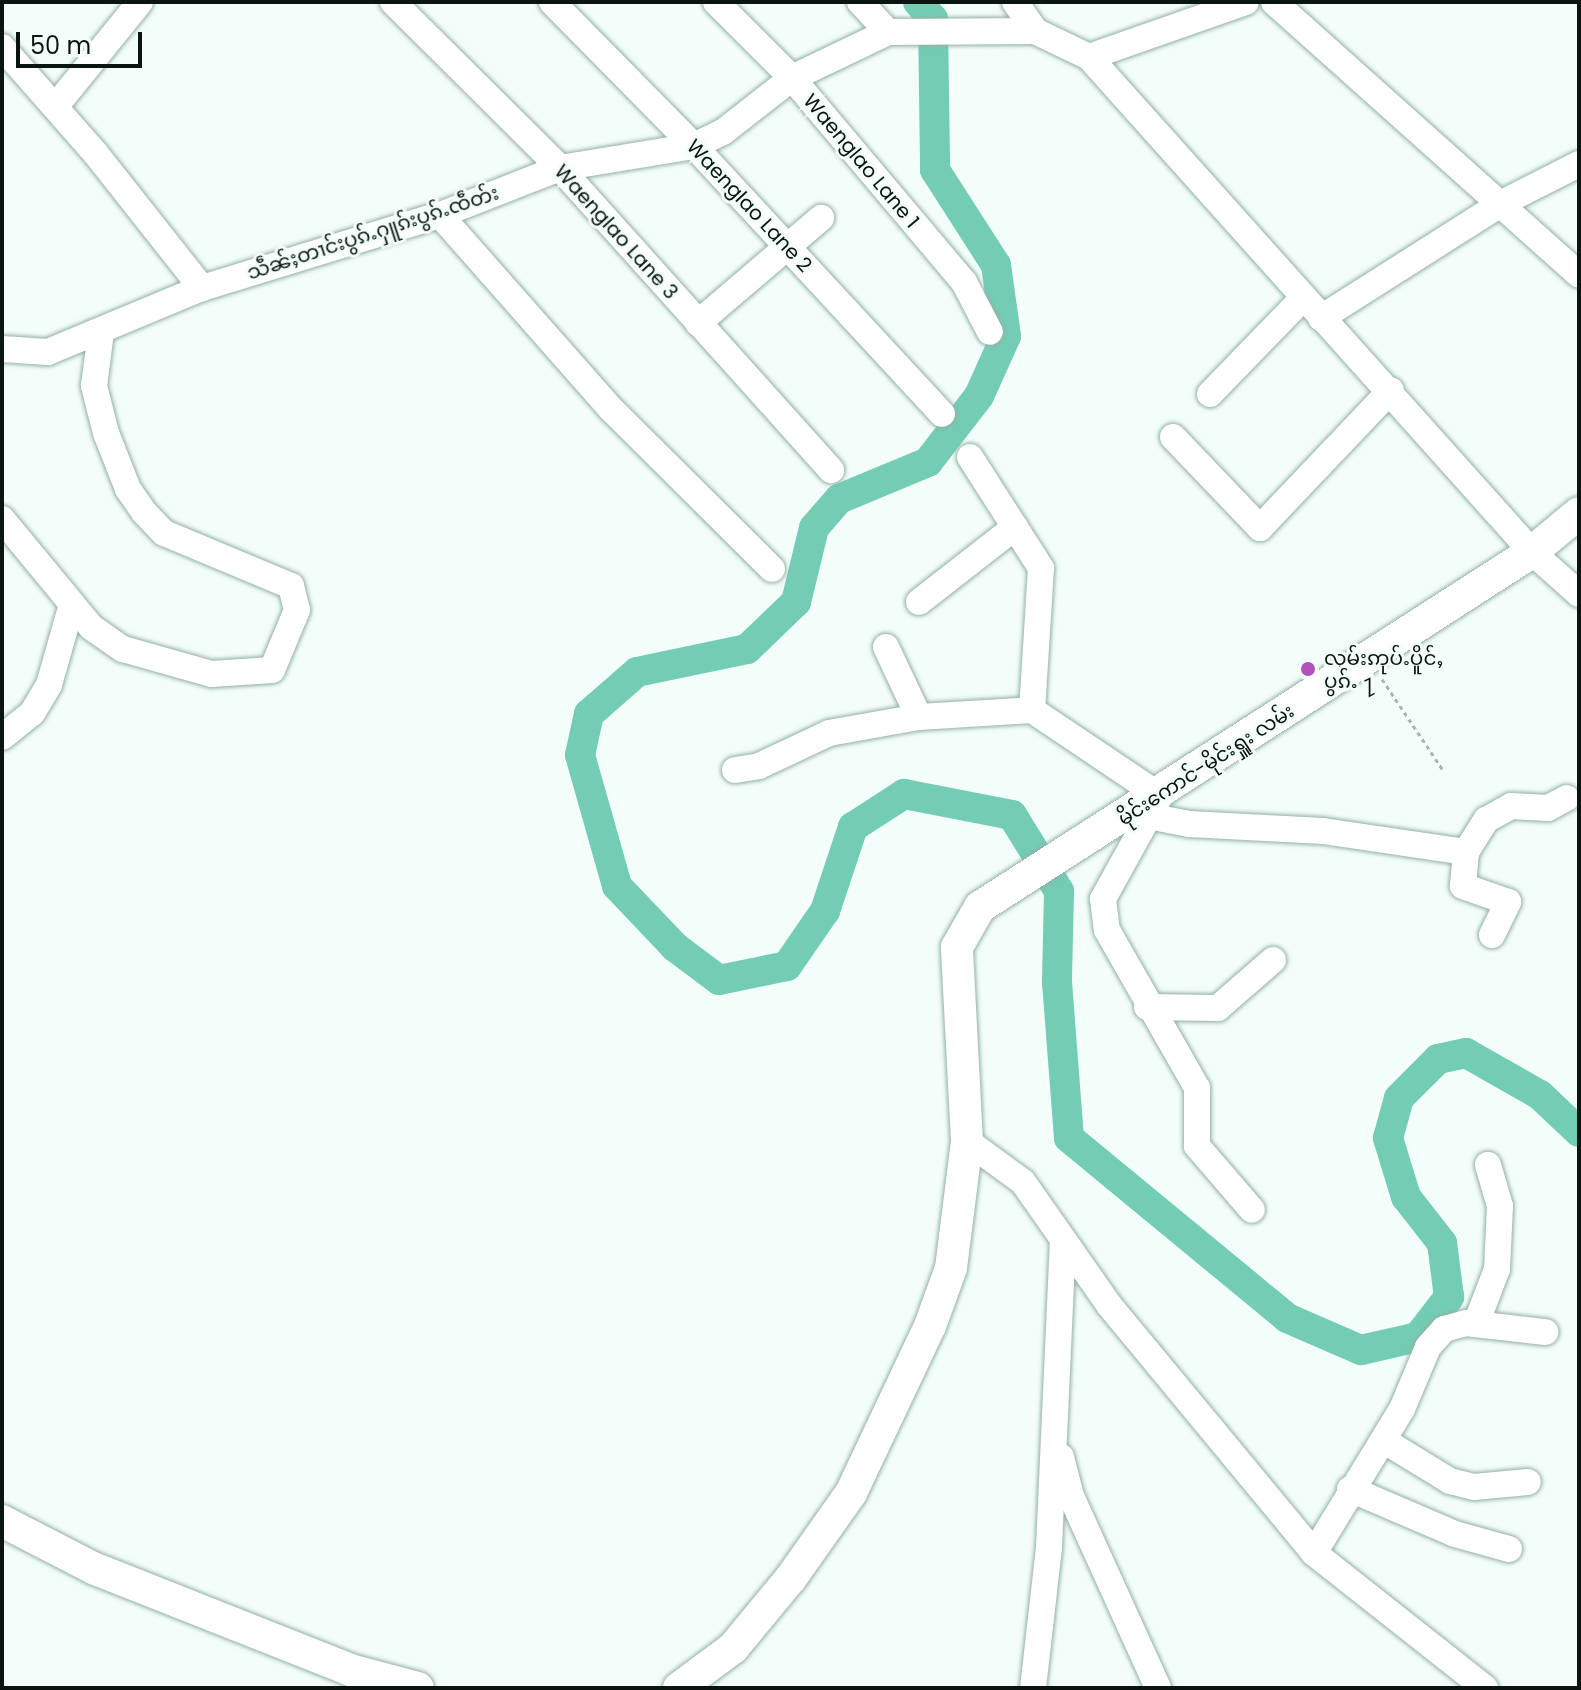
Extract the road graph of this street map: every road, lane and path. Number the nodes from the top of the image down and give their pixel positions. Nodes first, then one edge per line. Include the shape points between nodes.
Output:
1 (140, 2) edge
2 (393, 2) edge
3 (552, 2) edge
4 (716, 2) edge
5 (860, 2) edge
6 (1015, 2) edge
7 (1246, 2) edge
8 (1274, 2) edge
9 (900, 30) junction
10 (1035, 31) junction
11 (2, 47) edge
12 (1089, 57) junction
13 (792, 78) junction
14 (55, 107) junction
15 (694, 146) junction
16 (1579, 164) edge
17 (560, 168) junction
18 (1502, 203) junction
19 (440, 215) junction
20 (821, 218) dead end
21 (788, 248) junction
22 (1579, 275) edge
23 (202, 288) junction
24 (1302, 299) junction
25 (1321, 318) junction
26 (698, 323) junction
27 (101, 332) junction
28 (990, 332) dead end
29 (2, 349) edge
30 (1391, 390) junction
31 (1210, 394) dead end
32 (942, 414) dead end
33 (1173, 437) dead end
34 (970, 457) dead end
35 (831, 470) dead end
36 (1579, 513) edge
37 (2, 519) edge
38 (1015, 527) junction
39 (1532, 552) junction
40 (772, 569) dead end
41 (1579, 594) edge
42 (919, 602) dead end
43 (72, 604) junction
44 (886, 647) dead end
45 (1368, 660) junction
46 (1032, 710) junction
47 (919, 717) junction
48 (2, 737) edge
49 (735, 770) dead end
50 (1443, 770) dead end
51 (1567, 798) dead end
52 (1154, 806) junction
53 (1466, 852) junction
54 (1492, 935) dead end
55 (1273, 960) dead end
56 (1147, 1007) junction
57 (967, 1141) junction
58 (1488, 1165) dead end
59 (1252, 1210) dead end
60 (1063, 1242) junction
61 (1476, 1324) junction
62 (1545, 1332) dead end
63 (1054, 1430) junction
64 (1383, 1440) junction
65 (1528, 1482) dead end
66 (1350, 1489) junction
67 (2, 1521) edge
68 (1509, 1549) dead end
69 (1314, 1553) junction
70 (418, 1688) edge
71 (679, 1688) edge
72 (1033, 1688) edge
73 (1158, 1688) edge
74 (1485, 1688) edge

1 - 14 street
2 - 17 street, Waenglao Lane 3
3 - 15 street, Waenglao Lane 2
4 - 13 street, Waenglao Lane 1
5 - 9 street
6 - 10 street
7 - 12 street
8 - 18 street
9 - 10 street
9 - 13 street, သဵၼ်ႈတၢင်းပွၵ်ႉႁူၵ်းပွၵ်ႉၸဵတ်း
10 - 12 street
11 - 14 street
12 - 24 street
13 - 15 street, သဵၼ်ႈတၢင်းပွၵ်ႉႁူၵ်းပွၵ်ႉၸဵတ်း via 723,132
13 - 28 street, Waenglao Lane 1 via 964,282
14 - 23 street
15 - 17 street, သဵၼ်ႈတၢင်းပွၵ်ႉႁူၵ်းပွၵ်ႉၸဵတ်း
15 - 21 street, Waenglao Lane 2
16 - 18 street
17 - 19 street, သဵၼ်ႈတၢင်းပွၵ်ႉႁူၵ်းပွၵ်ႉၸဵတ်း
17 - 26 street, Waenglao Lane 3
18 - 22 street
18 - 25 street
19 - 23 street, သဵၼ်ႈတၢင်းပွၵ်ႉႁူၵ်းပွၵ်ႉၸဵတ်း
19 - 40 street via 613,411
20 - 21 street
21 - 26 street
21 - 32 street, Waenglao Lane 2
23 - 27 street, သဵၼ်ႈတၢင်းပွၵ်ႉႁူၵ်းပွၵ်ႉၸဵတ်း
24 - 25 street
24 - 31 street
25 - 30 street
26 - 35 street, Waenglao Lane 3
27 - 29 street, သဵၼ်ႈတၢင်းပွၵ်ႉႁူၵ်းပွၵ်ႉၸဵတ်း via 48,352
27 - 43 street via 94,377 100,410 128,489 144,512 164,533 291,586 297,610 272,670 212,674 123,649 91,627
30 - 33 street via 1260,528
30 - 39 street
34 - 38 street
36 - 39 main road, မိုင်းကောင်-မိုင်းရှူး လမ်း
37 - 43 street
38 - 42 street
38 - 46 street via 1041,568
39 - 41 street
39 - 45 main road, မိုင်းကောင်-မိုင်းရှူး လမ်း
43 - 48 street via 49,685 32,713
44 - 47 street
45 - 50 path
45 - 52 main road, မိုင်းကောင်-မိုင်းရှူး လမ်း
46 - 47 street
46 - 52 street
47 - 49 street via 829,733 759,766
51 - 53 street via 1548,808 1511,806 1486,820
52 - 53 street via 1189,824 1323,831
52 - 56 street via 1103,899 1107,930
52 - 57 main road, မိုင်းကောင်-မိုင်းရှူး လမ်း via 980,907 957,947
53 - 54 street via 1463,886 1508,902
55 - 56 street via 1218,1008
56 - 59 street via 1197,1088 1197,1146
57 - 60 street via 1023,1182
57 - 71 main road, မိုင်းကောင်-မိုင်းရှူး လမ်း via 951,1268 930,1326 851,1493 733,1648
58 - 61 street via 1500,1206 1497,1269
60 - 63 street
60 - 69 street
61 - 62 street
61 - 64 street via 1444,1329 1428,1347
63 - 72 street via 1049,1547
63 - 73 street via 1071,1496
64 - 65 street via 1450,1481 1474,1487
64 - 66 street
66 - 68 street via 1455,1534
66 - 69 street
67 - 70 main road via 107,1573 350,1670
69 - 74 street

